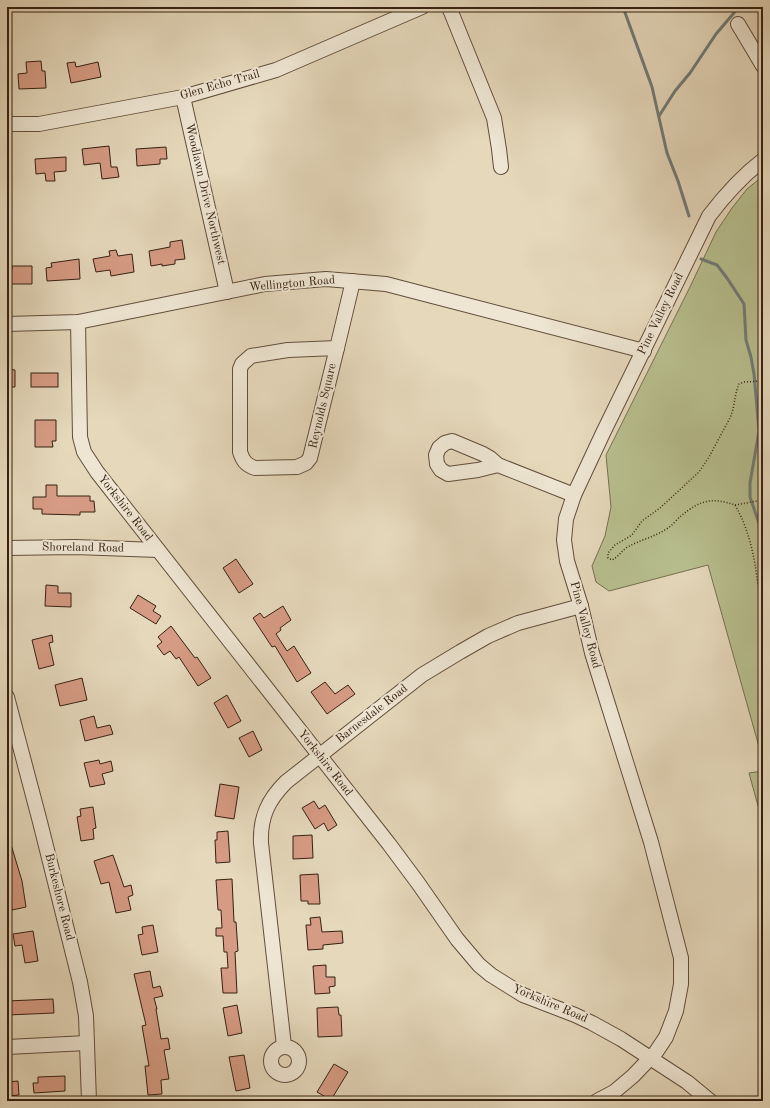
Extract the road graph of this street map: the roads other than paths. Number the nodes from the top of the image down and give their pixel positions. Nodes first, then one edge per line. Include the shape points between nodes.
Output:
1 (422, 7) edge
2 (449, 7) edge
3 (738, 24) dead end
4 (763, 66) edge
5 (183, 96) junction
6 (7, 124) edge
7 (763, 160) edge
8 (501, 166) dead end
9 (353, 281) junction
10 (227, 292) junction
11 (78, 322) junction
12 (7, 324) edge
13 (337, 348) junction
14 (644, 351) junction
15 (498, 465) dead end
16 (574, 495) junction
17 (7, 548) edge
18 (158, 550) junction
19 (581, 606) junction
20 (7, 700) edge
21 (319, 755) junction
22 (87, 1043) junction
23 (284, 1046) dead end
24 (7, 1047) edge
25 (650, 1058) junction
26 (89, 1101) edge
27 (597, 1101) edge
28 (710, 1101) edge

1 - 5 street, Glen Echo Trail via 276,70
2 - 8 street via 494,118
3 - 4 street
5 - 6 street, Glen Echo Trail via 39,124
5 - 10 street, Woodlawn Drive Northwest
7 - 14 street, Pine Valley Road via 740,179 709,216
9 - 10 street, Wellington Road via 326,279 265,284
9 - 13 street, Reynolds Square
9 - 14 street, Wellington Road via 386,284
10 - 11 street, Wellington Road
11 - 12 street, Wellington Road
11 - 18 street, Yorkshire Road via 80,437 84,452
13 - 13 street, Reynolds Square via 310,458 297,467 254,468 245,463 240,452 242,364 251,356 265,353
14 - 16 street, Pine Valley Road
15 - 16 street
16 - 19 street, Pine Valley Road via 566,519 564,540 567,561
17 - 18 street, Shoreland Road
18 - 21 street, Yorkshire Road
19 - 21 street, Barnesdale Road via 518,623 488,636 422,674
19 - 25 street, Pine Valley Road via 592,653 651,842 680,958 681,984 676,1011 666,1037
20 - 22 street, Burkeshore Road via 80,982 86,1016
21 - 23 street, Barnesdale Road via 277,791 265,811 260,833
21 - 25 street, Yorkshire Road via 397,855 456,940 482,968 512,990 592,1023
22 - 24 street
22 - 26 street, Burkeshore Road
25 - 27 street, Pine Valley Road via 614,1092
25 - 28 street, Yorkshire Road via 687,1082

